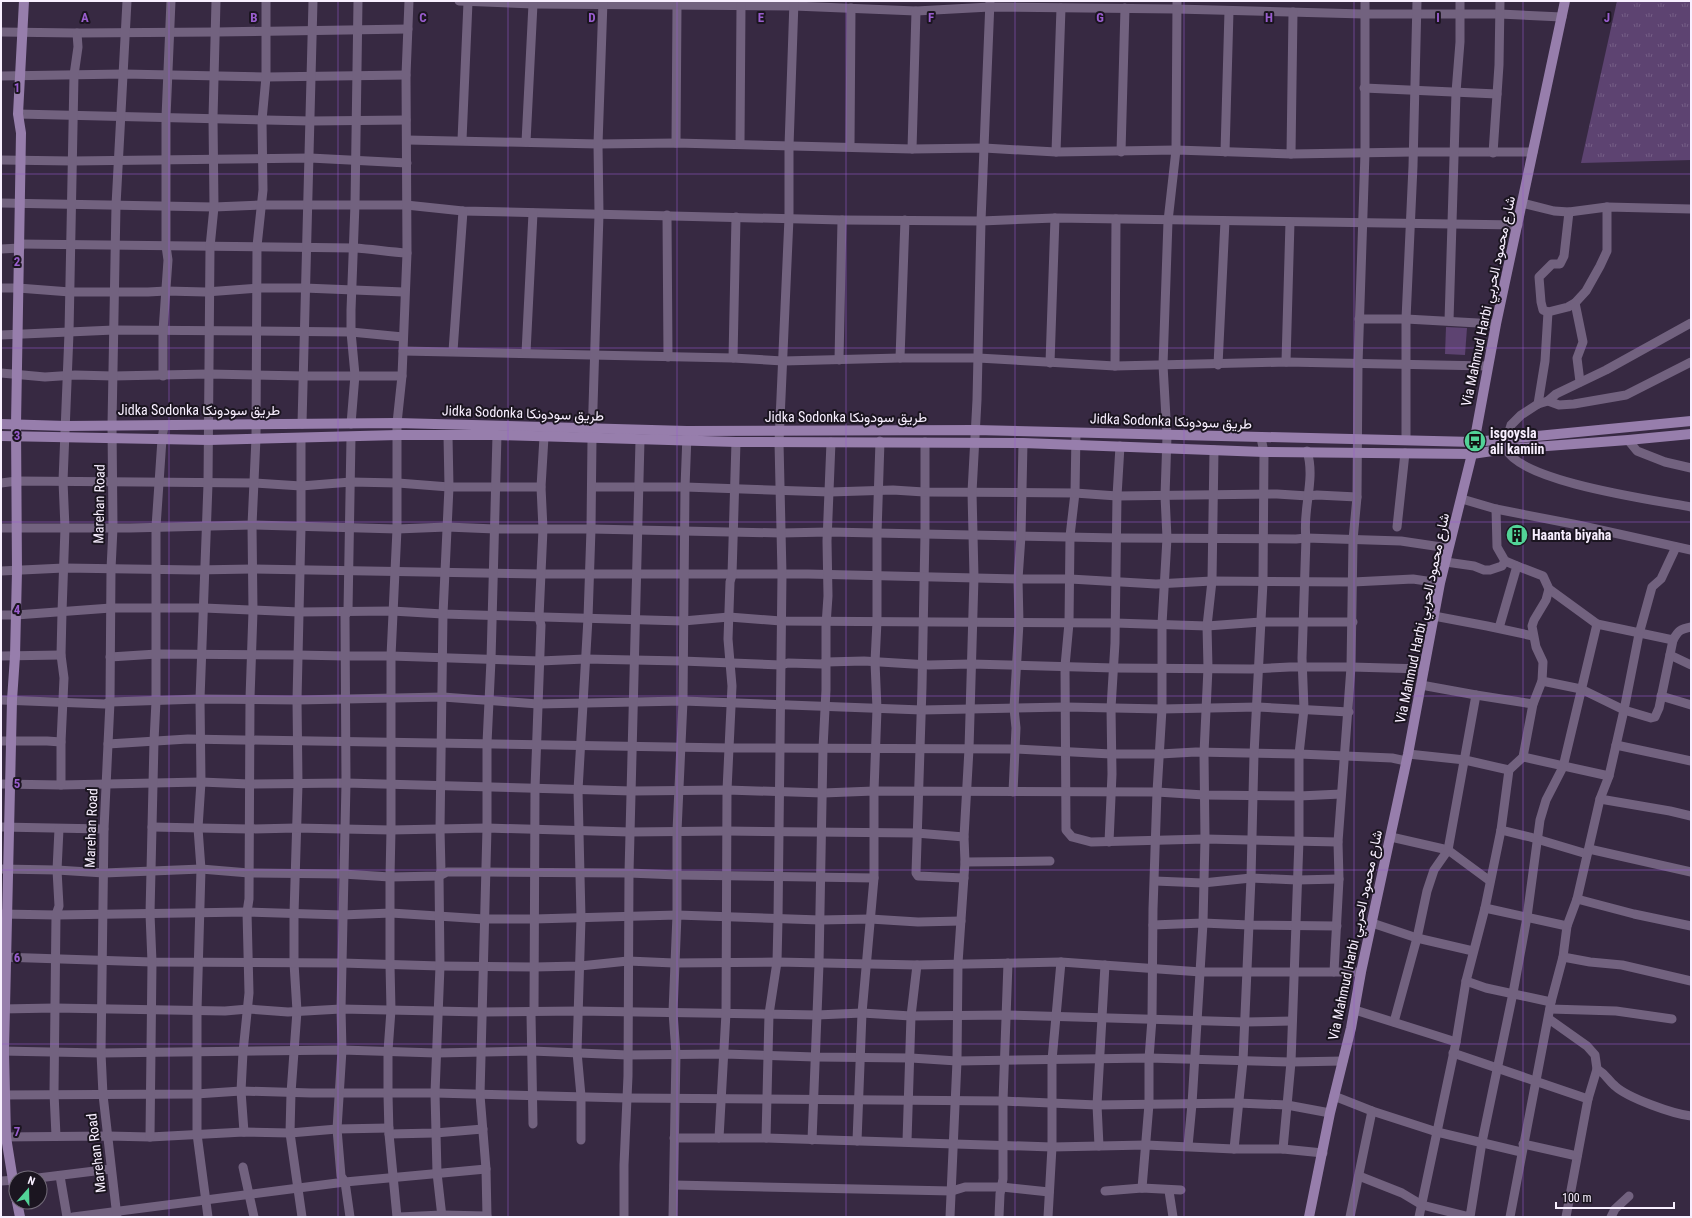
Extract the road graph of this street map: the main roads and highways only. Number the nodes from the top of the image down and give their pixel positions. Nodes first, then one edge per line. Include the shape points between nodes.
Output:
1 (24, 1) edge
2 (1565, 1) edge
3 (1687, 422) edge
4 (1, 424) edge
5 (16, 425) junction
6 (592, 434) junction
7 (1688, 434) edge
8 (1, 436) edge
9 (687, 436) junction
10 (16, 437) junction
11 (779, 437) junction
12 (1474, 442) junction
13 (1472, 454) junction
14 (6, 741) edge
15 (5, 784) edge
16 (5, 828) edge
17 (5, 869) edge
18 (4, 914) edge
19 (4, 957) edge
20 (3, 1009) edge
21 (3, 1051) edge
22 (3, 1094) edge
23 (3, 1137) edge
24 (11, 1170) edge
25 (1309, 1217) edge

1 - 5 main road via 18,114 21,133
2 - 12 main road, Via Mahmud Harbi شارع محمود الحربي via 1496,324
3 - 7 main road
3 - 12 main road, Jidka Sodonka طريق سودونكا
4 - 5 main road, Jidka Sodonka طريق سودونكا
5 - 6 main road, Jidka Sodonka طريق سودونكا via 209,426 397,423
5 - 10 main road
6 - 9 main road, Jidka Sodonka طريق سودونكا
6 - 9 main road, Jidka Sodonka طريق سودونكا via 640,440
6 - 10 main road, Jidka Sodonka طريق سودونكا via 544,437 398,435 209,440
7 - 13 main road, Jidka Sodonka طريق سودونكا
8 - 10 main road, Jidka Sodonka طريق سودونكا
9 - 11 main road, Jidka Sodonka طريق سودونكا
9 - 11 main road, Jidka Sodonka طريق سودونكا via 736,442
10 - 14 main road via 15,656
11 - 12 main road, Jidka Sodonka طريق سودونكا via 975,430
11 - 13 main road, Jidka Sodonka طريق سودونكا via 831,442 1023,443 1264,452
12 - 13 main road, Via Mahmud Harbi شارع محمود الحربي
13 - 25 main road, Via Mahmud Harbi شارع محمود الحربي via 1440,583 1391,837
14 - 15 main road
15 - 16 main road
16 - 17 main road
17 - 18 main road
18 - 19 main road
19 - 20 main road
20 - 21 main road
21 - 22 main road
22 - 23 main road
23 - 24 main road

